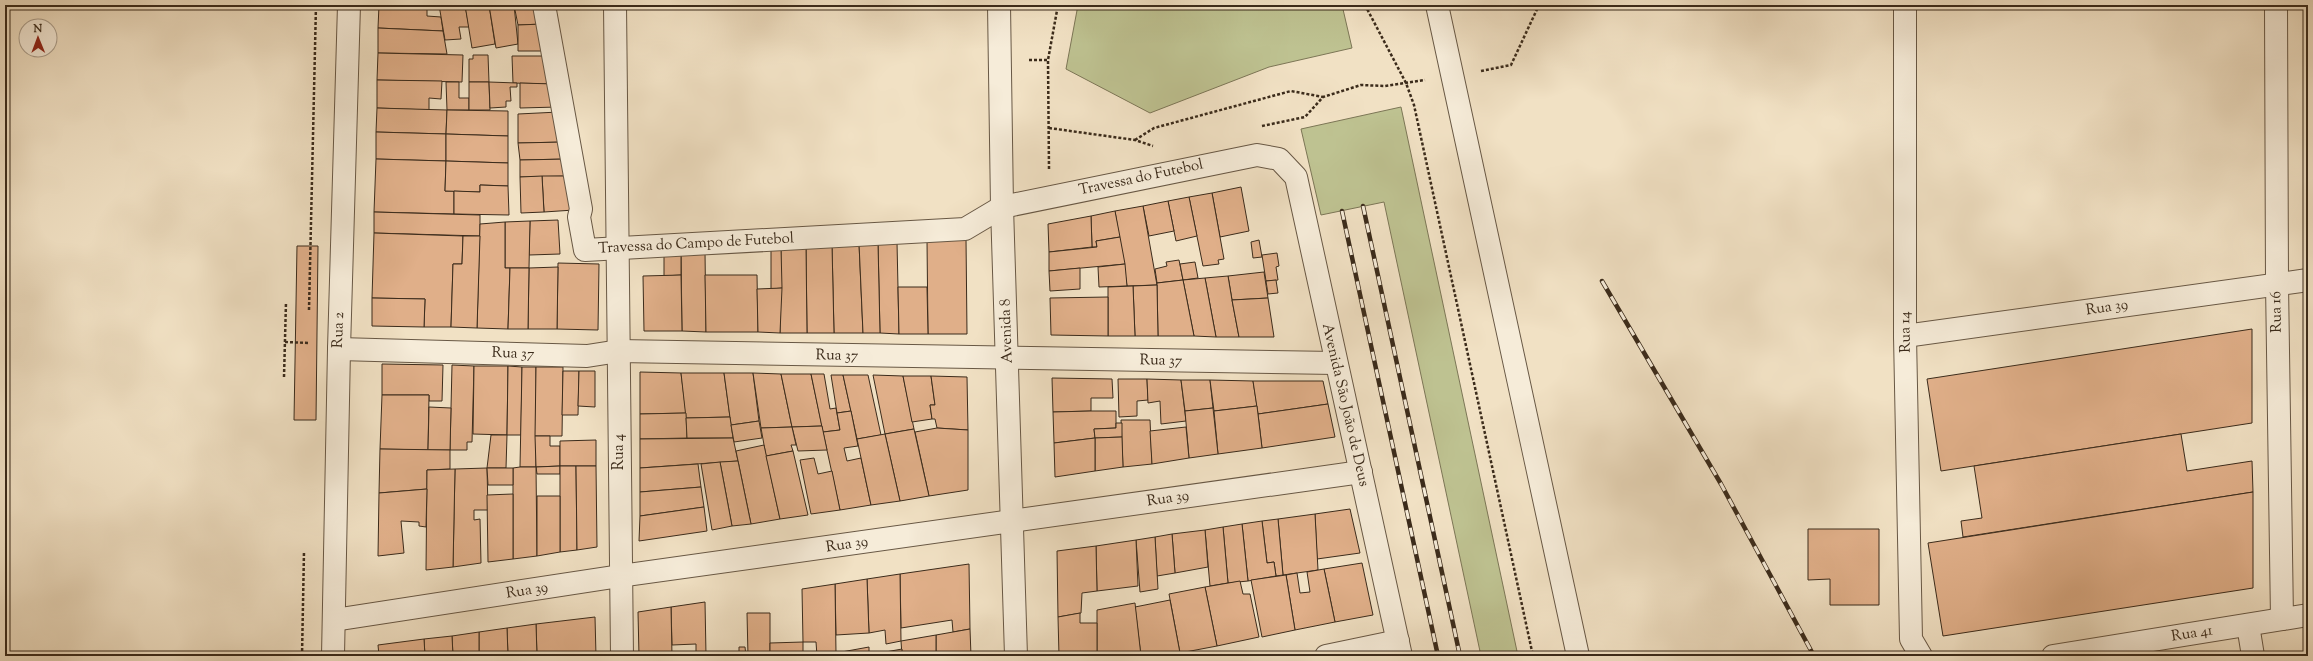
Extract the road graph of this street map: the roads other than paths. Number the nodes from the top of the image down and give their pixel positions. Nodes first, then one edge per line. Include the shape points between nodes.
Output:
1 (349, 5) edge
2 (544, 5) edge
3 (615, 5) edge
4 (999, 5) edge
5 (1437, 5) edge
6 (1905, 5) edge
7 (2276, 5) edge
8 (1279, 159) joint
9 (1002, 207) junction
10 (618, 248) junction
11 (2308, 280) edge
12 (2277, 284) junction
13 (1905, 336) junction
14 (339, 349) junction
15 (619, 351) junction
16 (1008, 359) junction
17 (1336, 363) junction
18 (1361, 472) junction
19 (1013, 522) junction
20 (620, 576) junction
21 (2308, 615) edge
22 (2282, 619) junction
23 (334, 620) junction
24 (2248, 625) junction
25 (1399, 649) edge
26 (333, 656) edge
27 (622, 656) edge
28 (1016, 656) edge
29 (1326, 656) edge
30 (1578, 656) edge
31 (1921, 656) edge
32 (2053, 656) edge
33 (2253, 656) edge

1 - 14 street, Rua 2
2 - 10 street, Travessa do Campo de Futebol via 581,209 579,217 585,250
3 - 10 street, Rua 4
4 - 9 street, Avenida 8
5 - 30 street
6 - 13 street, Rua 14
7 - 12 street, Rua 16
8 - 9 street, Travessa do Futebol via 1257,155
8 - 17 street, Avenida São João de Deus via 1296,178
9 - 10 street, Travessa do Campo de Futebol via 965,229
9 - 16 street, Avenida 8
10 - 15 street, Rua 4
11 - 12 street, Rua 39
12 - 13 street, Rua 39
12 - 22 street, Rua 16
13 - 31 street, Rua 14 via 1911,639
14 - 15 street, Rua 37 via 587,356
14 - 23 street, Rua 2
15 - 16 street, Rua 37
15 - 20 street, Rua 4
16 - 17 street, Rua 37
16 - 19 street, Avenida 8
17 - 18 street, Avenida São João de Deus
18 - 19 street, Rua 39
18 - 25 street, Avenida São João de Deus
19 - 20 street, Rua 39
19 - 28 street, Avenida 8
20 - 23 street, Rua 39
20 - 27 street, Rua 4
21 - 22 street, Rua 41
22 - 24 street, Rua 41
23 - 26 street, Rua 2
24 - 32 street, Rua 41
24 - 33 street
25 - 29 street

